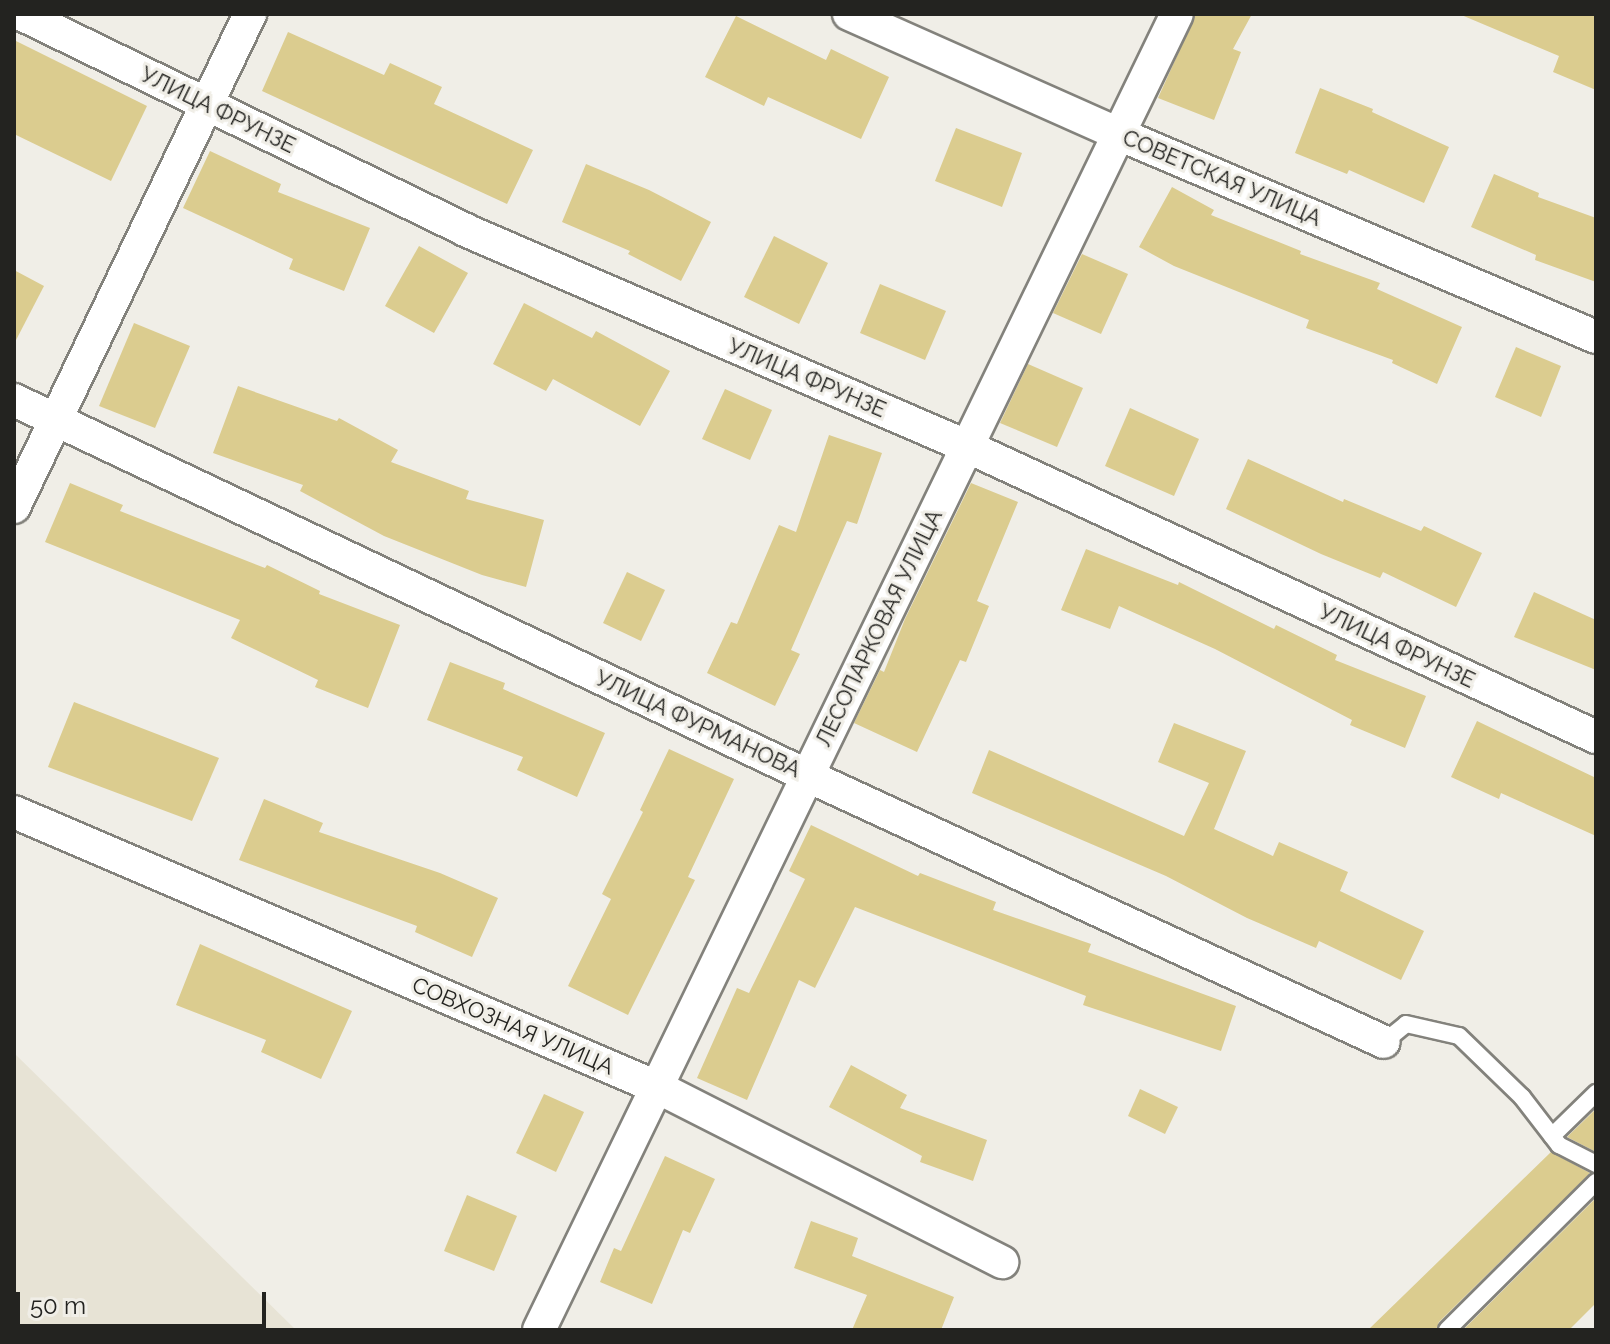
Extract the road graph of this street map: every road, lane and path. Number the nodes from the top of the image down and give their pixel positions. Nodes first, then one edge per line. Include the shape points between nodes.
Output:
1 (21, 14) edge
2 (250, 14) edge
3 (849, 14) edge
4 (1177, 14) edge
5 (207, 104) junction
6 (1121, 135) junction
7 (1596, 337) edge
8 (14, 400) edge
9 (57, 418) junction
10 (966, 446) junction
11 (14, 507) edge
12 (1596, 737) edge
13 (808, 776) junction
14 (14, 812) edge
15 (1384, 1042) joint
16 (659, 1088) junction
17 (1596, 1093) edge
18 (1552, 1136) junction
19 (1596, 1164) edge
20 (1596, 1182) edge
21 (1002, 1262) dead end
22 (539, 1330) edge
23 (1447, 1330) edge

1 - 5 street, УЛИЦА ФРУНЗЕ
2 - 5 street
3 - 6 street, СОВЕТСКАЯ УЛИЦА
4 - 6 street, ЛЕСОПАРКОВАЯ УЛИЦА
5 - 9 street
5 - 10 street, УЛИЦА ФРУНЗЕ via 465,230
6 - 7 street, СОВЕТСКАЯ УЛИЦА
6 - 10 street, ЛЕСОПАРКОВАЯ УЛИЦА
8 - 9 street, УЛИЦА ФУРМАНОВА
9 - 11 street
9 - 13 street, УЛИЦА ФУРМАНОВА
10 - 12 street, УЛИЦА ФРУНЗЕ
10 - 13 street, ЛЕСОПАРКОВАЯ УЛИЦА
13 - 15 street, УЛИЦА ФУРМАНОВА
13 - 16 street, ЛЕСОПАРКОВАЯ УЛИЦА
14 - 16 street, СОВХОЗНАЯ УЛИЦА
15 - 18 lane via 1406,1024 1459,1036 1522,1097
16 - 21 street, СОВХОЗНАЯ УЛИЦА
16 - 22 street, ЛЕСОПАРКОВАЯ УЛИЦА
17 - 18 lane
18 - 19 lane
20 - 23 lane

